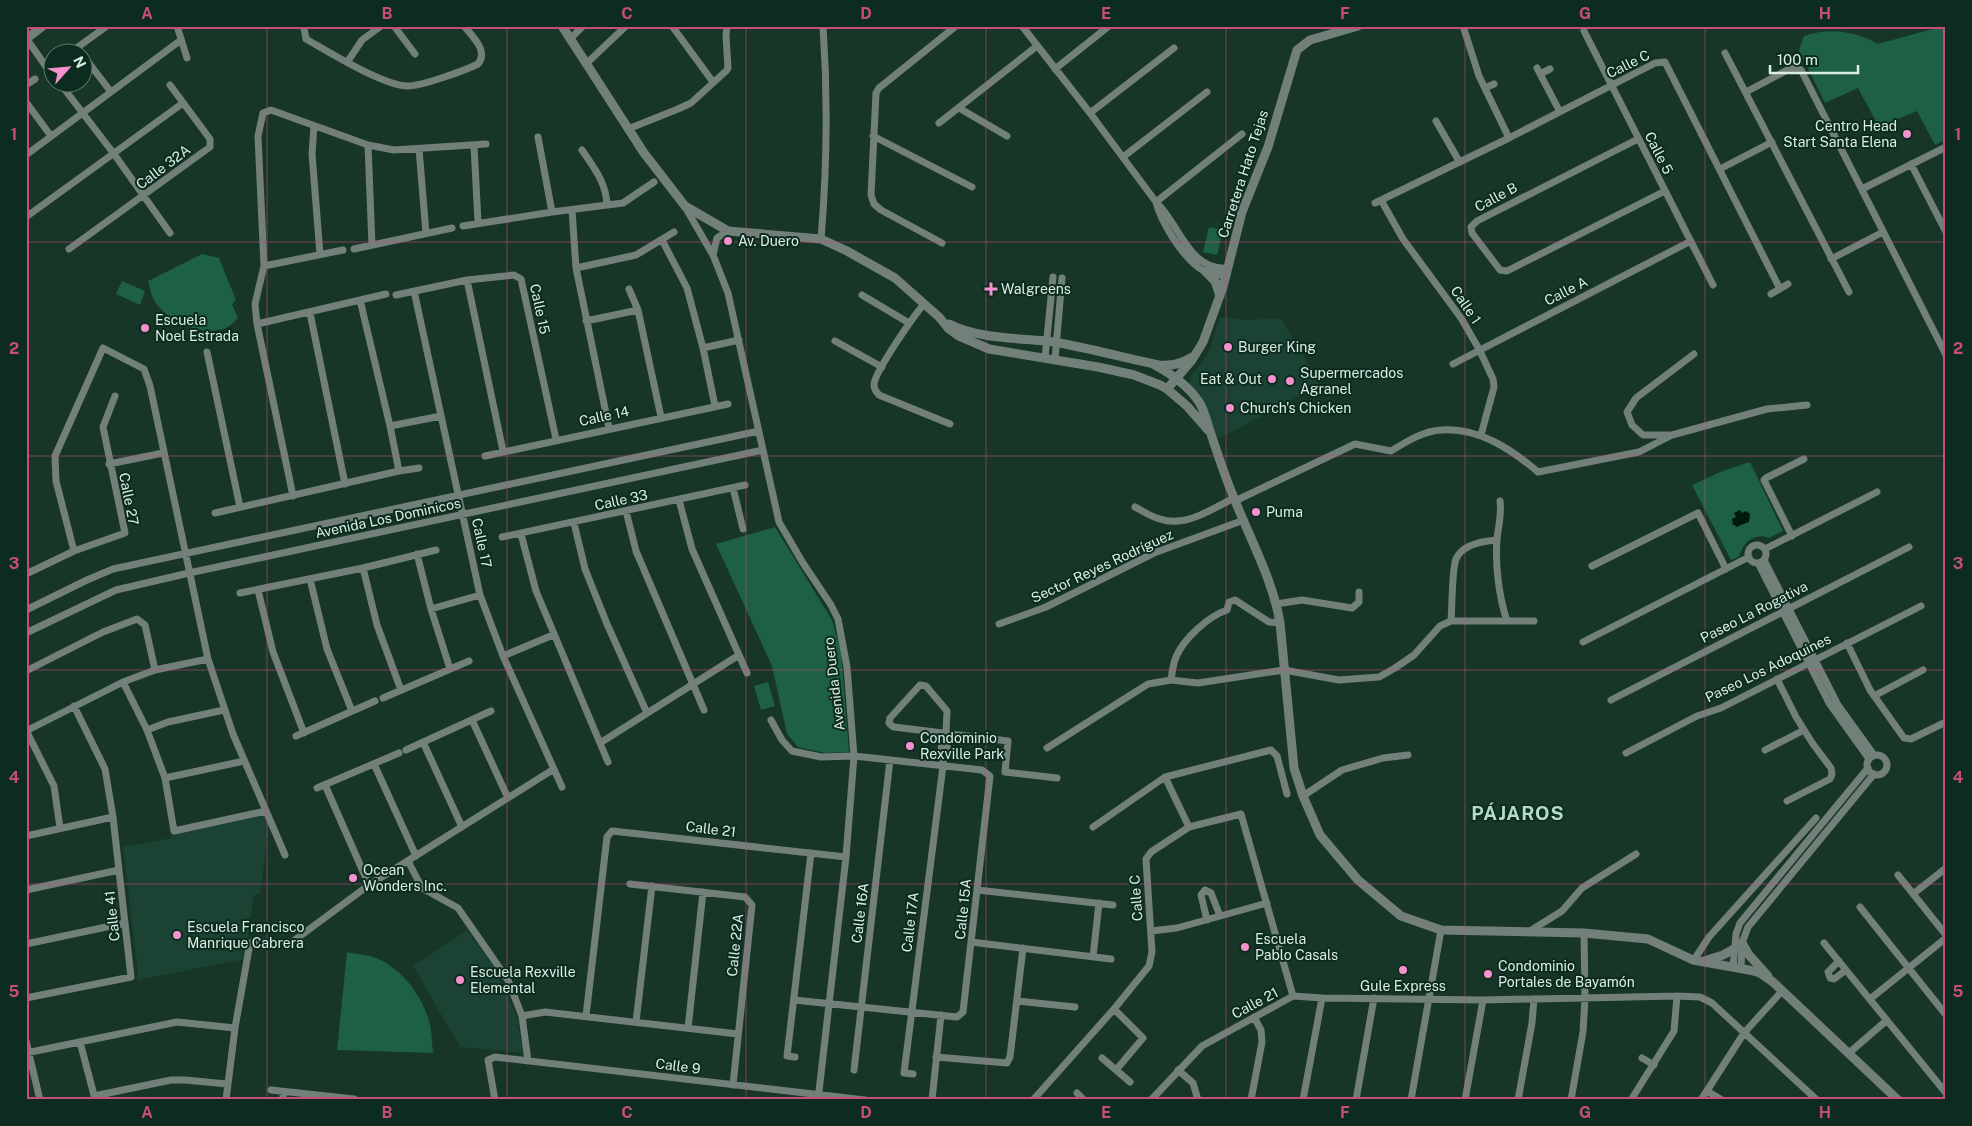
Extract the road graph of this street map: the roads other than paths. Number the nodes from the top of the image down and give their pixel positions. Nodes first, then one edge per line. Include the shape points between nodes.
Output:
1 (43, 26) edge
2 (107, 26) edge
3 (177, 26) edge
4 (306, 26) edge
5 (381, 26) edge
6 (394, 26) edge
7 (464, 26) edge
8 (562, 26) edge
9 (583, 26) edge
10 (626, 26) edge
11 (672, 26) edge
12 (727, 26) edge
13 (823, 26) edge
14 (956, 26) edge
15 (1022, 26) edge
16 (1109, 26) edge
17 (1358, 26) edge
18 (1463, 26) edge
19 (1329, 30) edge
20 (1584, 31) dead end
21 (571, 38) junction
22 (26, 39) edge
23 (181, 40) junction
24 (90, 42) edge
25 (1037, 46) junction
26 (1174, 48) dead end
27 (1725, 53) dead end
28 (415, 54) dead end
29 (187, 58) dead end
30 (42, 61) edge
31 (348, 61) junction
32 (587, 63) junction
33 (92, 67) edge
34 (1055, 68) junction
35 (1550, 69) dead end
36 (35, 79) dead end
37 (713, 82) junction
38 (1494, 84) dead end
39 (26, 85) edge
40 (170, 86) dead end
41 (1612, 86) junction
42 (1485, 88) junction
43 (67, 92) edge
44 (110, 92) junction
45 (1207, 92) dead end
46 (1746, 92) junction
47 (26, 102) edge
48 (183, 103) junction
49 (958, 108) junction
50 (1560, 112) junction
51 (83, 113) junction
52 (1090, 113) junction
53 (1436, 121) dead end
54 (939, 123) dead end
55 (314, 126) junction
56 (628, 129) junction
57 (1242, 134) dead end
58 (51, 136) junction
59 (873, 136) junction
60 (1007, 136) dead end
61 (538, 137) dead end
62 (1510, 138) junction
63 (1638, 138) junction
64 (1772, 142) junction
65 (486, 144) dead end
66 (368, 146) junction
67 (474, 146) junction
68 (1946, 147) edge
69 (420, 149) junction
70 (582, 150) dead end
71 (26, 154) edge
72 (114, 154) junction
73 (1123, 157) junction
74 (1459, 161) junction
75 (1911, 164) junction
76 (1720, 169) junction
77 (654, 182) dead end
78 (647, 187) junction
79 (972, 187) dead end
80 (1862, 190) junction
81 (1665, 191) junction
82 (652, 194) dead end
83 (144, 196) junction
84 (1156, 202) junction
85 (1378, 202) joint
86 (607, 204) junction
87 (685, 206) junction
88 (572, 210) junction
89 (552, 212) junction
90 (26, 217) edge
91 (478, 222) junction
92 (463, 226) dead end
93 (452, 228) dead end
94 (728, 231) junction
95 (426, 232) junction
96 (674, 232) dead end
97 (1884, 232) junction
98 (1946, 232) edge
99 (170, 233) dead end
100 (821, 239) junction
101 (662, 240) junction
102 (1691, 242) junction
103 (942, 243) dead end
104 (372, 245) junction
105 (69, 249) dead end
106 (354, 249) dead end
107 (343, 250) dead end
108 (1192, 253) junction
109 (320, 254) junction
110 (713, 255) junction
111 (1831, 259) junction
112 (264, 266) junction
113 (576, 268) junction
114 (1205, 271) junction
115 (1227, 272) junction
116 (1053, 277) dead end
117 (1062, 278) dead end
118 (467, 280) junction
119 (1788, 284) dead end
120 (1713, 285) dead end
121 (1780, 288) junction
122 (629, 289) dead end
123 (414, 291) junction
124 (1849, 292) dead end
125 (386, 294) dead end
126 (1771, 294) dead end
127 (396, 295) dead end
128 (862, 295) dead end
129 (1220, 296) junction
130 (360, 300) junction
131 (924, 304) junction
132 (638, 310) junction
133 (310, 313) junction
134 (939, 317) junction
135 (586, 321) junction
136 (909, 323) junction
137 (257, 324) junction
138 (739, 340) junction
139 (835, 341) dead end
140 (1046, 341) junction
141 (1057, 343) junction
142 (703, 348) junction
143 (1480, 349) junction
144 (207, 352) dead end
145 (1196, 354) junction
146 (1694, 354) dead end
147 (1946, 355) edge
148 (1045, 358) junction
149 (1055, 359) junction
150 (1153, 364) junction
151 (1453, 364) dead end
152 (882, 367) junction
153 (1177, 379) junction
154 (1167, 389) junction
155 (115, 396) dead end
156 (728, 404) dead end
157 (1807, 405) dead end
158 (714, 406) junction
159 (441, 416) junction
160 (661, 417) junction
161 (950, 424) dead end
162 (390, 426) junction
163 (609, 428) junction
164 (759, 431) junction
165 (1210, 432) junction
166 (1480, 435) junction
167 (1672, 436) junction
168 (556, 439) junction
169 (764, 450) junction
170 (503, 451) junction
171 (163, 453) junction
172 (485, 456) dead end
173 (1804, 459) dead end
174 (110, 464) junction
175 (419, 468) dead end
176 (398, 471) junction
177 (345, 484) junction
178 (745, 485) dead end
179 (733, 488) junction
180 (1877, 492) dead end
181 (459, 495) junction
182 (292, 496) junction
183 (679, 500) junction
184 (1234, 500) junction
185 (1500, 501) dead end
186 (240, 507) junction
187 (1135, 507) dead end
188 (626, 512) junction
189 (216, 513) dead end
190 (463, 515) junction
191 (1244, 520) junction
192 (574, 523) junction
193 (743, 529) dead end
194 (521, 534) junction
195 (1792, 536) junction
196 (502, 537) dead end
197 (1497, 540) junction
198 (1908, 547) dead end
199 (1765, 549) junction
200 (436, 550) dead end
201 (74, 551) junction
202 (184, 554) junction
203 (417, 554) junction
204 (1749, 557) junction
205 (1761, 561) junction
206 (26, 564) edge
207 (1592, 566) dead end
208 (363, 568) junction
209 (1726, 569) junction
210 (189, 573) junction
211 (28, 574) edge
212 (310, 579) junction
213 (258, 590) junction
214 (1359, 592) dead end
215 (240, 593) dead end
216 (480, 595) junction
217 (1276, 604) junction
218 (1921, 606) dead end
219 (431, 609) junction
220 (26, 610) edge
221 (1786, 610) junction
222 (1451, 621) junction
223 (1507, 621) junction
224 (1534, 621) dead end
225 (1280, 623) junction
226 (999, 624) dead end
227 (26, 633) edge
228 (553, 634) junction
229 (1583, 642) dead end
230 (1847, 643) junction
231 (739, 655) junction
232 (503, 656) junction
233 (208, 659) junction
234 (469, 661) dead end
235 (1812, 661) junction
236 (450, 669) junction
237 (26, 670) edge
238 (155, 670) junction
239 (1284, 670) junction
240 (1924, 670) dead end
241 (747, 673) dead end
242 (1777, 679) junction
243 (1171, 680) junction
244 (122, 682) junction
245 (692, 684) junction
246 (401, 690) junction
247 (1874, 696) junction
248 (1611, 700) dead end
249 (74, 706) junction
250 (224, 710) junction
251 (704, 710) dead end
252 (352, 711) junction
253 (491, 711) dead end
254 (647, 713) junction
255 (472, 720) junction
256 (771, 720) dead end
257 (1946, 722) edge
258 (147, 730) junction
259 (1804, 730) junction
260 (26, 731) edge
261 (304, 733) junction
262 (946, 734) junction
263 (296, 736) dead end
264 (423, 742) junction
265 (600, 743) junction
266 (1047, 748) dead end
267 (1765, 750) dead end
268 (1626, 753) dead end
269 (1408, 755) dead end
270 (854, 756) junction
271 (1871, 757) junction
272 (890, 760) junction
273 (244, 761) junction
274 (608, 762) dead end
275 (943, 762) junction
276 (374, 764) junction
277 (1868, 768) junction
278 (554, 769) junction
279 (1874, 774) junction
280 (1165, 777) junction
281 (165, 778) junction
282 (1057, 778) dead end
283 (325, 785) junction
284 (562, 787) dead end
285 (317, 788) dead end
286 (1286, 794) dead end
287 (1303, 796) junction
288 (508, 798) junction
289 (1787, 801) dead end
290 (266, 811) junction
291 (113, 817) junction
292 (1816, 818) dead end
293 (462, 827) junction
294 (1093, 827) dead end
295 (1189, 827) junction
296 (60, 828) junction
297 (26, 836) edge
298 (811, 853) junction
299 (1636, 854) dead end
300 (285, 855) dead end
301 (416, 856) junction
302 (846, 857) junction
303 (408, 861) junction
304 (1946, 868) edge
305 (119, 870) junction
306 (1898, 875) dead end
307 (630, 884) dead end
308 (370, 885) junction
309 (652, 886) junction
310 (26, 890) edge
311 (977, 890) junction
312 (703, 892) junction
313 (1913, 894) junction
314 (1099, 903) junction
315 (1267, 903) junction
316 (1113, 905) dead end
317 (1860, 907) dead end
318 (1220, 916) junction
319 (1207, 920) junction
320 (125, 923) junction
321 (1441, 930) junction
322 (1530, 931) junction
323 (1151, 932) junction
324 (1584, 933) junction
325 (1946, 937) edge
326 (971, 942) junction
327 (1824, 942) dead end
328 (1742, 943) junction
329 (26, 944) edge
330 (1023, 948) junction
331 (1734, 949) junction
332 (1093, 956) junction
333 (1111, 959) dead end
334 (1697, 961) junction
335 (1839, 961) junction
336 (1737, 968) junction
337 (1908, 968) junction
338 (1846, 970) junction
339 (1773, 982) junction
340 (1782, 991) junction
341 (1293, 996) junction
342 (1677, 996) junction
343 (26, 998) edge
344 (1322, 998) junction
345 (1374, 998) junction
346 (1429, 998) junction
347 (1585, 998) junction
348 (1534, 999) junction
349 (1870, 999) junction
350 (794, 1000) junction
351 (1483, 1000) junction
352 (1016, 1001) junction
353 (829, 1003) junction
354 (862, 1006) junction
355 (1075, 1008) dead end
356 (1114, 1009) junction
357 (912, 1012) junction
358 (941, 1015) junction
359 (1946, 1015) edge
360 (522, 1016) junction
361 (586, 1016) junction
362 (1254, 1017) junction
363 (1887, 1020) junction
364 (636, 1022) junction
365 (235, 1028) junction
366 (688, 1028) junction
367 (1744, 1033) junction
368 (738, 1034) junction
369 (26, 1041) edge
370 (80, 1042) junction
371 (28, 1053) edge
372 (1849, 1053) junction
373 (795, 1057) dead end
374 (936, 1057) junction
375 (1102, 1058) dead end
376 (1642, 1058) dead end
377 (528, 1061) junction
378 (1654, 1065) junction
379 (854, 1070) dead end
380 (1116, 1070) junction
381 (1178, 1070) junction
382 (913, 1074) dead end
383 (1130, 1082) dead end
384 (227, 1084) junction
385 (733, 1085) junction
386 (271, 1090) dead end
387 (1707, 1090) junction
388 (1077, 1093) dead end
389 (1946, 1093) edge
390 (283, 1096) edge
391 (818, 1097) edge
392 (94, 1098) edge
393 (338, 1099) edge
394 (40, 1100) edge
395 (226, 1100) edge
396 (354, 1100) edge
397 (495, 1100) edge
398 (865, 1100) edge
399 (932, 1100) edge
400 (1034, 1100) edge
401 (1084, 1100) edge
402 (1151, 1100) edge
403 (1198, 1100) edge
404 (1251, 1100) edge
405 (1303, 1100) edge
406 (1356, 1100) edge
407 (1411, 1100) edge
408 (1465, 1100) edge
409 (1518, 1100) edge
410 (1571, 1100) edge
411 (1631, 1100) edge
412 (1702, 1100) edge
413 (1722, 1100) edge
414 (1817, 1100) edge
415 (1898, 1100) edge

1 - 22 street
2 - 24 street
3 - 23 street
4 - 31 street via 306,39
5 - 31 street via 362,40
6 - 28 street
7 - 31 street via 482,50 481,60 424,84 407,86 387,82
8 - 21 street
9 - 21 street
10 - 32 street
11 - 37 street
12 - 37 street via 728,69
13 - 100 street via 827,85 826,175
14 - 59 street via 879,88
15 - 25 street
16 - 34 street
17 - 19 street, Carretera Hato Tejas
18 - 42 street
19 - 115 street, Carretera Hato Tejas via 1297,50 1268,147 1242,212
20 - 41 street, Calle 5
21 - 32 street
22 - 30 street
23 - 29 street
23 - 44 street
25 - 34 street
25 - 49 street
26 - 52 street
27 - 46 street
32 - 56 street
33 - 44 street
34 - 52 street
35 - 50 street via 1539,71
36 - 39 street
37 - 56 street via 678,110
38 - 42 street
40 - 48 street, Calle 32A
41 - 50 street, Calle C
41 - 63 street, Calle 5
41 - 76 street, Calle C via 1665,62
42 - 62 street
43 - 51 street
44 - 51 street
45 - 73 street
46 - 64 street
46 - 80 street via 1791,68 1801,70
47 - 58 street
48 - 72 street
48 - 83 street, Calle 32A via 210,139 210,147
49 - 54 street
49 - 60 street
50 - 62 street, Calle C
51 - 58 street
51 - 72 street
52 - 73 street
53 - 74 street
55 - 66 street
55 - 109 street via 312,154
55 - 112 street via 271,110 263,114 258,136
56 - 87 street
57 - 84 street
58 - 71 street
59 - 79 street
59 - 103 street via 871,195 874,204
61 - 89 street
62 - 74 street, Calle C
63 - 81 street, Calle 5
63 - 81 street, Calle B via 1477,221 1471,227 1472,233 1500,270 1507,271
64 - 76 street
64 - 111 street
65 - 67 street
66 - 69 street
66 - 104 street
67 - 69 street
67 - 91 street
68 - 75 street
69 - 95 street
70 - 86 street via 601,178
72 - 83 street
72 - 90 street
73 - 84 street
74 - 85 street, Calle C
75 - 80 street
75 - 98 street
76 - 121 street, Calle C
77 - 78 street
78 - 82 street
78 - 86 street via 623,204
80 - 97 street
81 - 102 street, Calle 5
83 - 99 street
83 - 105 street, Calle 32A
84 - 108 street
84 - 108 street via 1159,215
85 - 143 street, Calle 1
86 - 88 street
87 - 94 street
87 - 110 street, Avenida Duero
88 - 89 street
88 - 113 street
89 - 91 street
91 - 92 street
93 - 95 street
94 - 100 street
94 - 110 street via 717,238
95 - 104 street
96 - 101 street
97 - 111 street
97 - 147 street
100 - 131 street via 896,278
101 - 113 street via 636,255
101 - 142 street via 687,288
102 - 120 street, Calle 5
102 - 143 street, Calle A
104 - 106 street
107 - 109 street
108 - 114 street
108 - 115 street via 1211,267
109 - 112 street
110 - 138 street, Avenida Duero via 728,293
111 - 124 street
112 - 137 street via 256,304
113 - 135 street
114 - 115 street
114 - 129 street via 1215,281
115 - 129 street, Carretera Hato Tejas
116 - 140 street
117 - 141 street
118 - 123 street, Calle 15
118 - 168 street, Calle 15 via 514,275 521,279
118 - 170 street
119 - 121 street
121 - 126 street
122 - 132 street
123 - 127 street, Calle 15
123 - 159 street, Calle 17
125 - 130 street
128 - 136 street
129 - 145 street, Carretera Hato Tejas
130 - 133 street
130 - 162 street
131 - 134 street
131 - 136 street
132 - 135 street
132 - 160 street
133 - 137 street
133 - 177 street
134 - 140 street via 958,328 979,333
134 - 148 street via 959,336 989,349
135 - 163 street
136 - 152 street
137 - 182 street
138 - 142 street
138 - 164 street, Avenida Duero
139 - 152 street
140 - 141 street
140 - 148 street
141 - 149 street
141 - 150 street
142 - 158 street
143 - 151 street, Calle A
143 - 166 street, Calle 1 via 1494,387
144 - 186 street
145 - 150 street via 1170,366
145 - 153 street, Carretera Hato Tejas
146 - 167 street via 1636,398 1627,412 1632,426 1643,435
148 - 149 street
149 - 154 street via 1134,375
150 - 153 street
152 - 161 street via 874,383 879,395
153 - 154 street, Carretera Hato Tejas
153 - 165 street via 1200,402
154 - 165 street
155 - 174 street, Calle 27 via 103,427
156 - 158 street, Calle 14
157 - 167 street via 1767,408
158 - 160 street, Calle 14
159 - 162 street
159 - 181 street, Calle 17
160 - 163 street, Calle 14
162 - 176 street
163 - 168 street, Calle 14
164 - 169 street, Avenida Duero
164 - 181 street, Avenida Los Dominicos
165 - 184 street
166 - 167 street via 1518,454 1538,472 1639,452
166 - 184 street via 1463,430 1439,430 1415,437 1391,452 1355,444
168 - 170 street, Calle 14
169 - 190 street, Avenida Los Dominicos
169 - 270 street, Avenida Duero via 780,522 838,619 847,667
170 - 172 street, Calle 14
171 - 174 street
171 - 201 street via 144,369 103,348 55,456 56,481
171 - 202 street
173 - 195 street via 1764,480
174 - 201 street, Calle 27 via 125,533
175 - 176 street
176 - 177 street
177 - 182 street
178 - 179 street, Calle 33
179 - 183 street, Calle 33
179 - 193 street
180 - 195 street
181 - 190 street, Calle 17
181 - 202 street, Avenida Los Dominicos
182 - 186 street
183 - 188 street, Calle 33
183 - 231 street via 692,549
184 - 187 street via 1177,522 1160,520
184 - 191 street
185 - 197 street
186 - 189 street
188 - 192 street, Calle 33
188 - 245 street via 636,551
190 - 210 street, Avenida Los Dominicos
190 - 216 street, Calle 17
191 - 217 street
191 - 226 street, Sector Reyes Rodríguez via 1154,553 1046,607
192 - 194 street, Calle 33
192 - 254 street via 585,569
194 - 196 street, Calle 33
194 - 228 street via 536,591
195 - 199 street
197 - 222 street via 1466,548 1455,560
197 - 223 street via 1498,574
198 - 221 street, Paseo La Rogativa
199 - 204 street via 1759,544 1753,545 1748,550
199 - 205 street via 1767,554
200 - 203 street
201 - 211 street, Calle 27
202 - 210 street
202 - 220 street, Avenida Los Dominicos via 113,569
203 - 208 street
203 - 219 street
204 - 205 street via 1752,561
204 - 209 street
205 - 221 street
206 - 211 street
207 - 209 street via 1698,513
208 - 212 street
208 - 246 street via 377,625
209 - 229 street
210 - 227 street, Avenida Los Dominicos via 116,590
210 - 233 street
212 - 213 street
212 - 252 street via 328,648
213 - 215 street
213 - 261 street via 273,652
214 - 217 street via 1359,602 1352,608 1302,600
216 - 219 street
216 - 232 street, Calle 17
217 - 225 street
218 - 230 street, Paseo Los Adoquines
219 - 236 street
221 - 235 street
221 - 248 street, Paseo La Rogativa
222 - 223 street
222 - 239 street via 1440,626 1414,655 1379,677 1339,680
223 - 224 street
225 - 239 street
225 - 243 street via 1269,622 1236,600 1229,602 1227,610 1214,614 1183,644
228 - 232 street
228 - 265 street
230 - 235 street, Paseo Los Adoquines
230 - 247 street
231 - 241 street
231 - 245 street
232 - 278 street, Calle 17
233 - 238 street
233 - 250 street
234 - 236 street
235 - 242 street, Paseo Los Adoquines
235 - 271 street
236 - 246 street
237 - 238 street via 102,632 137,619 146,625
238 - 244 street
239 - 243 street via 1198,683
239 - 287 street via 1294,768
240 - 247 street
242 - 259 street
242 - 268 street, Paseo Los Adoquines
243 - 266 street via 1148,684
244 - 249 street
244 - 258 street
245 - 251 street
245 - 254 street
246 - 252 street
247 - 257 street via 1904,738 1911,739
249 - 260 street
249 - 291 street, Calle 41 via 105,769
250 - 258 street
250 - 273 street
252 - 261 street
253 - 255 street
254 - 265 street
255 - 264 street
255 - 288 street
256 - 270 street, Calle 15A via 792,751 821,757
258 - 281 street
259 - 267 street
259 - 289 street via 1832,774 1830,779
260 - 296 street via 54,786
261 - 263 street
262 - 262 street via 947,711 926,686 920,685 889,722 892,726
262 - 275 street, Calle 17A
262 - 282 street via 1008,741 1005,772
264 - 276 street
264 - 293 street
265 - 274 street
269 - 287 street via 1383,758 1342,770
270 - 272 street, Calle 15A
270 - 302 street, Avenida Duero
271 - 277 street
271 - 279 street via 1883,757 1886,763 1883,772
272 - 275 street, Calle 15A
272 - 354 street, Calle 16A
273 - 281 street
273 - 290 street
275 - 311 street, Calle 15A via 982,770 990,776
275 - 357 street, Calle 17A
276 - 283 street
276 - 301 street
277 - 279 street
277 - 331 street via 1740,923
278 - 284 street, Calle 17
278 - 288 street
279 - 328 street via 1748,927
280 - 286 street via 1271,750 1278,756
280 - 294 street
280 - 295 street
281 - 290 street via 174,831
283 - 285 street
283 - 308 street
287 - 321 street via 1320,835 1358,880 1401,916
288 - 293 street
290 - 300 street
291 - 296 street
291 - 305 street, Calle 41
292 - 334 street via 1709,938
293 - 301 street
295 - 315 street, Calle C via 1241,814
295 - 323 street, Calle C via 1151,852 1146,859
296 - 297 street
298 - 302 street, Calle 21
298 - 350 street
298 - 361 street, Calle 21 via 612,831 606,837
299 - 322 street via 1582,888 1562,911
301 - 303 street
302 - 353 street, Avenida Duero
303 - 308 street
303 - 360 street via 422,888 458,908 508,980
304 - 313 street
305 - 310 street
305 - 320 street, Calle 41
306 - 313 street
307 - 309 street, Calle 22A
308 - 365 street via 292,942 281,945 250,943
309 - 312 street, Calle 22A
309 - 364 street
311 - 314 street
311 - 326 street, Calle 15A
312 - 366 street
312 - 368 street, Calle 22A via 745,897 752,905
313 - 325 street
314 - 316 street
314 - 332 street
315 - 318 street
315 - 341 street, Calle C
317 - 337 street
318 - 319 street
318 - 319 street via 1211,893 1205,890 1200,895
319 - 323 street
320 - 329 street
320 - 343 street, Calle 41 via 131,976
321 - 322 street
321 - 346 street
322 - 324 street
323 - 356 street, Calle C via 1149,966
324 - 334 street via 1648,939
324 - 347 street
325 - 337 street
326 - 330 street
326 - 358 street, Calle 15A via 963,1012 957,1017
327 - 335 street
328 - 336 street
328 - 339 street
330 - 332 street
330 - 352 street
331 - 334 street
331 - 336 street
332 - 333 street
334 - 336 street
335 - 338 street
335 - 338 street via 1828,972 1830,978 1834,979
336 - 339 street via 1760,973
337 - 349 street
337 - 359 street
338 - 349 street
339 - 340 street
340 - 367 street
340 - 372 street
341 - 344 street, Calle 21
341 - 362 street, Calle 21
342 - 347 street, Calle 21
342 - 367 street, Calle 21 via 1700,997 1712,1003
342 - 378 street via 1674,1031
344 - 345 street, Calle 21
344 - 405 street
345 - 346 street, Calle 21
345 - 406 street
346 - 351 street, Calle 21
346 - 407 street
347 - 348 street, Calle 21
347 - 410 street via 1583,1032
348 - 351 street, Calle 21
348 - 409 street
349 - 363 street
350 - 353 street, Calle 15A
350 - 373 street via 787,1056
351 - 408 street
352 - 355 street
352 - 374 street via 1010,1057 1006,1063
353 - 354 street, Calle 15A
353 - 391 street, Avenida Duero
354 - 357 street, Calle 15A
354 - 379 street, Calle 16A
356 - 380 street via 1143,1038
356 - 400 street, Calle C
357 - 358 street, Calle 15A
357 - 382 street, Calle 17A via 904,1073
358 - 374 street
360 - 361 street via 545,1012
360 - 377 street
361 - 364 street
362 - 381 street, Calle 21 via 1202,1046
362 - 404 street via 1261,1030 1262,1042
363 - 372 street
363 - 389 street
364 - 366 street
365 - 370 street via 177,1022
365 - 384 street
366 - 368 street
367 - 387 street
367 - 414 street
368 - 385 street, Calle 22A
369 - 371 street
370 - 371 street
370 - 392 street
371 - 394 street
372 - 415 street
374 - 399 street
375 - 380 street
376 - 378 street
377 - 385 street, Calle 9
377 - 397 street, Calle 9 via 495,1057 488,1060
378 - 411 street
380 - 383 street
381 - 402 street, Calle 21
381 - 403 street via 1193,1083
384 - 392 street via 171,1080
384 - 395 street
385 - 391 street, Calle 9
386 - 390 street
387 - 412 street
387 - 413 street
388 - 401 street
390 - 393 street
391 - 398 street, Calle 9
393 - 396 street

